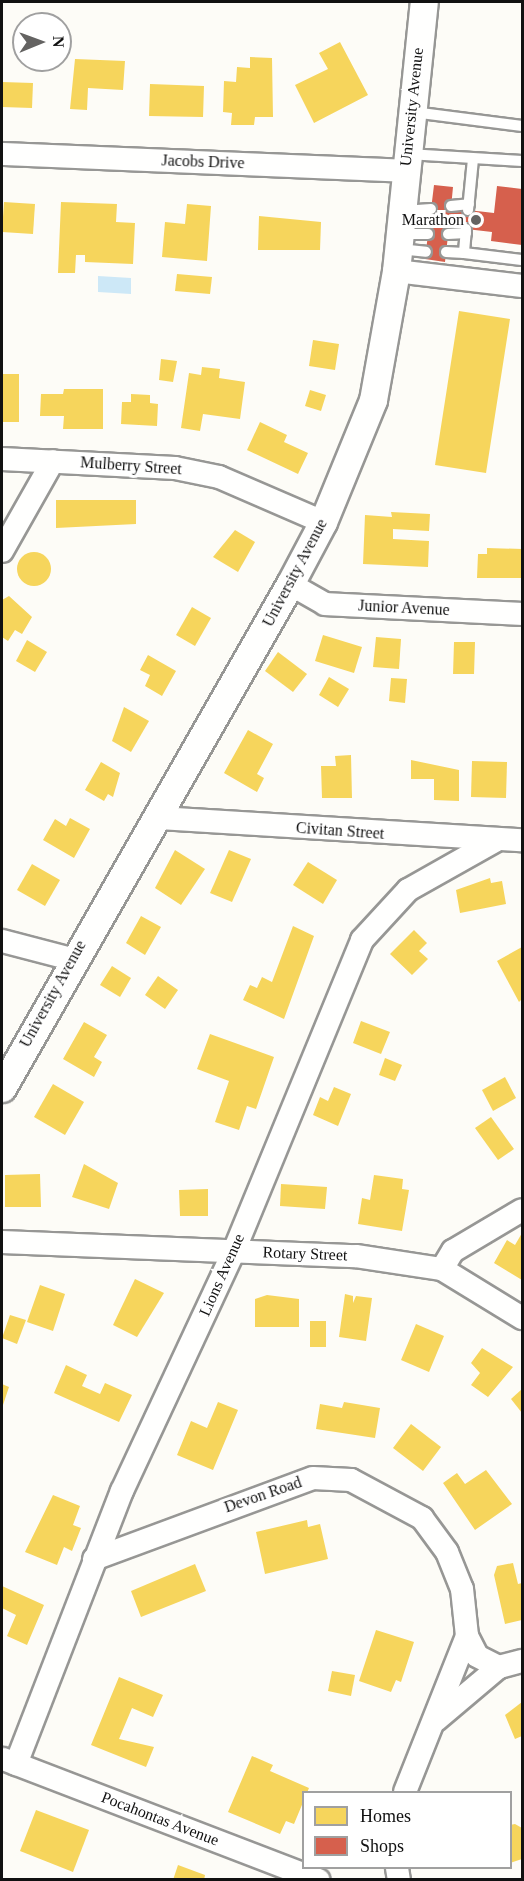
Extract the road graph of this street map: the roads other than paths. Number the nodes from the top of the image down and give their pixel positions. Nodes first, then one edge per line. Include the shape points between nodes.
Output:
1 (424, 2) edge
2 (411, 112) junction
3 (522, 126) edge
4 (2, 154) edge
5 (473, 159) junction
6 (522, 161) edge
7 (406, 163) junction
8 (451, 206) dead end
9 (431, 208) dead end
10 (428, 234) dead end
11 (448, 234) dead end
12 (399, 242) junction
13 (426, 252) dead end
14 (446, 252) dead end
15 (464, 253) junction
16 (522, 260) edge
17 (522, 286) edge
18 (2, 459) edge
19 (53, 461) junction
20 (323, 522) junction
21 (2, 551) edge
22 (290, 584) junction
23 (522, 614) edge
24 (158, 818) junction
25 (418, 836) junction
26 (522, 840) edge
27 (495, 841) junction
28 (428, 876) junction
29 (2, 941) edge
30 (71, 959) junction
31 (2, 1088) edge
32 (522, 1210) edge
33 (2, 1242) edge
34 (234, 1251) junction
35 (442, 1269) junction
36 (522, 1318) edge
37 (94, 1559) junction
38 (467, 1636) junction
39 (522, 1661) edge
40 (499, 1667) junction
41 (432, 1724) junction
42 (9, 1761) edge
43 (405, 1791) edge
44 (319, 1880) edge

1 - 2 street, University Avenue
2 - 3 lane
2 - 7 street, University Avenue
4 - 7 street, Jacobs Drive
5 - 6 lane
5 - 7 lane
5 - 8 lane via 469,207
7 - 12 street, University Avenue
9 - 12 lane
10 - 12 lane
11 - 15 lane via 466,231
12 - 13 lane
12 - 17 street
12 - 20 street, University Avenue via 373,400
14 - 15 lane
15 - 16 lane
18 - 19 street, Mulberry Street
19 - 20 street, Mulberry Street via 175,468 219,477
19 - 21 street
20 - 22 street, University Avenue
22 - 23 street, Junior Avenue via 325,603
22 - 24 street, University Avenue
24 - 25 street, Civitan Street
24 - 30 street, University Avenue
25 - 27 street, Civitan Street
25 - 28 street via 430,859
26 - 27 street, Civitan Street
27 - 28 street, Lions Avenue
28 - 34 street, Lions Avenue via 362,940
29 - 30 street
30 - 31 street, University Avenue
32 - 35 street via 453,1251
33 - 34 street, Rotary Street
34 - 35 street, Rotary Street via 356,1256
34 - 37 street, Lions Avenue
35 - 36 street, Rotary Street
37 - 38 street, Devon Road via 256,1495 313,1478 351,1480 422,1518 447,1552 462,1589
37 - 42 street, Lions Avenue
38 - 40 street via 477,1656
38 - 41 street, Devon Road
39 - 40 street
40 - 41 street
41 - 43 street, Devon Road
42 - 44 street, Pocahontas Avenue

